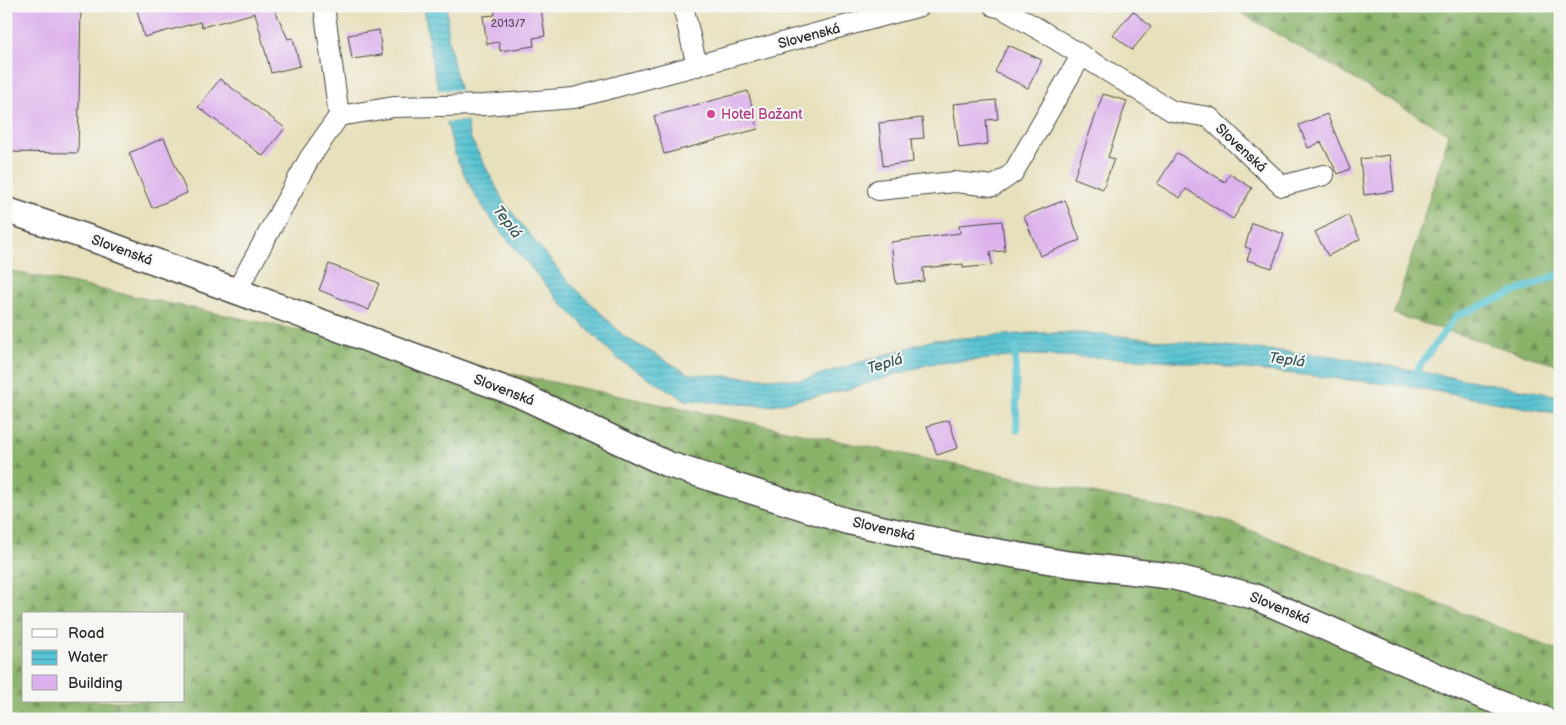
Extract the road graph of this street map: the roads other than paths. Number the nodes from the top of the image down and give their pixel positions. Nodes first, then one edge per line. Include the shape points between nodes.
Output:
1 (324, 6) edge
2 (683, 6) edge
3 (920, 6) edge
4 (994, 6) edge
5 (1081, 56) junction
6 (697, 66) junction
7 (338, 116) junction
8 (1324, 175) dead end
9 (878, 190) dead end
10 (6, 210) edge
11 (236, 292) junction
12 (1543, 719) edge

1 - 7 street
2 - 6 street
3 - 6 street, Slovenská
4 - 5 street, Slovenská
5 - 8 street, Slovenská via 1172,111 1208,117 1282,186
5 - 9 street via 1013,174 1007,178 994,186 954,182
6 - 7 street, Slovenská via 574,98 485,105 394,107
7 - 11 street via 309,159
10 - 11 street, Slovenská
11 - 12 street, Slovenská via 518,394 668,464 846,521 1068,564 1170,576 1252,596

